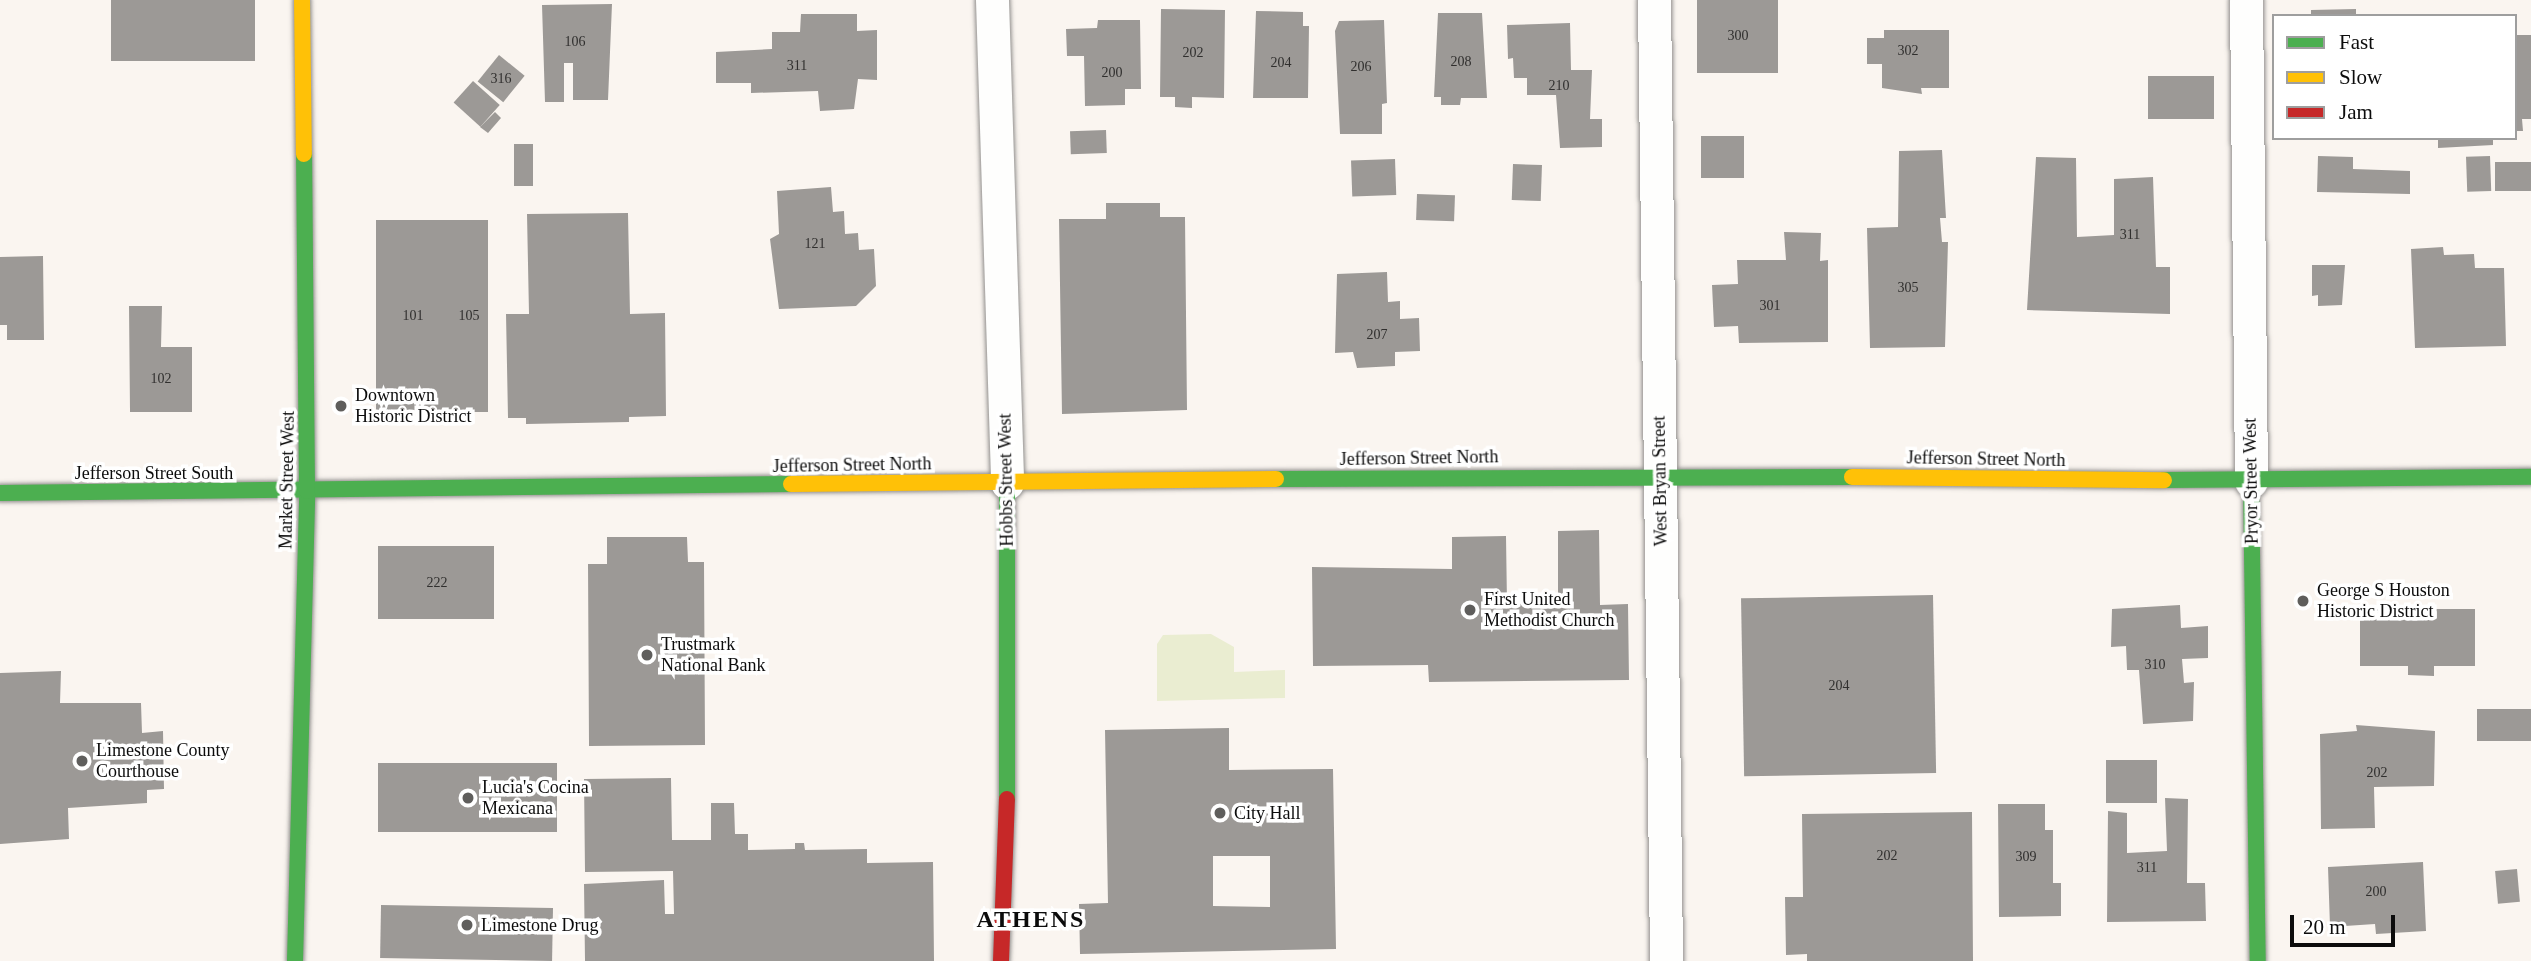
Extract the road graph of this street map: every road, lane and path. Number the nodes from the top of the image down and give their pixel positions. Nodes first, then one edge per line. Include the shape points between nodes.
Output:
1 (302, 0) edge
2 (992, 0) edge
3 (1654, 0) edge
4 (2246, 0) edge
5 (1660, 475) junction
6 (2531, 477) edge
7 (2251, 481) junction
8 (1007, 483) junction
9 (307, 491) junction
10 (0, 493) edge
11 (295, 961) edge
12 (1001, 961) edge
13 (1666, 961) edge
14 (2258, 961) edge

1 - 9 main road, Market Street West
2 - 8 street, Hobbs Street West
3 - 5 street, West Bryan Street
4 - 7 street, Pryor Street West
5 - 7 main road, Jefferson Street North
5 - 8 main road, Jefferson Street North
5 - 13 street, West Bryan Street
6 - 7 main road, Jefferson Street North
7 - 14 main road, Pryor Street West
8 - 9 main road, Jefferson Street North
8 - 12 main road, Hobbs Street West via 1009,753
9 - 10 main road, Jefferson Street South
9 - 11 main road, Market Street West

